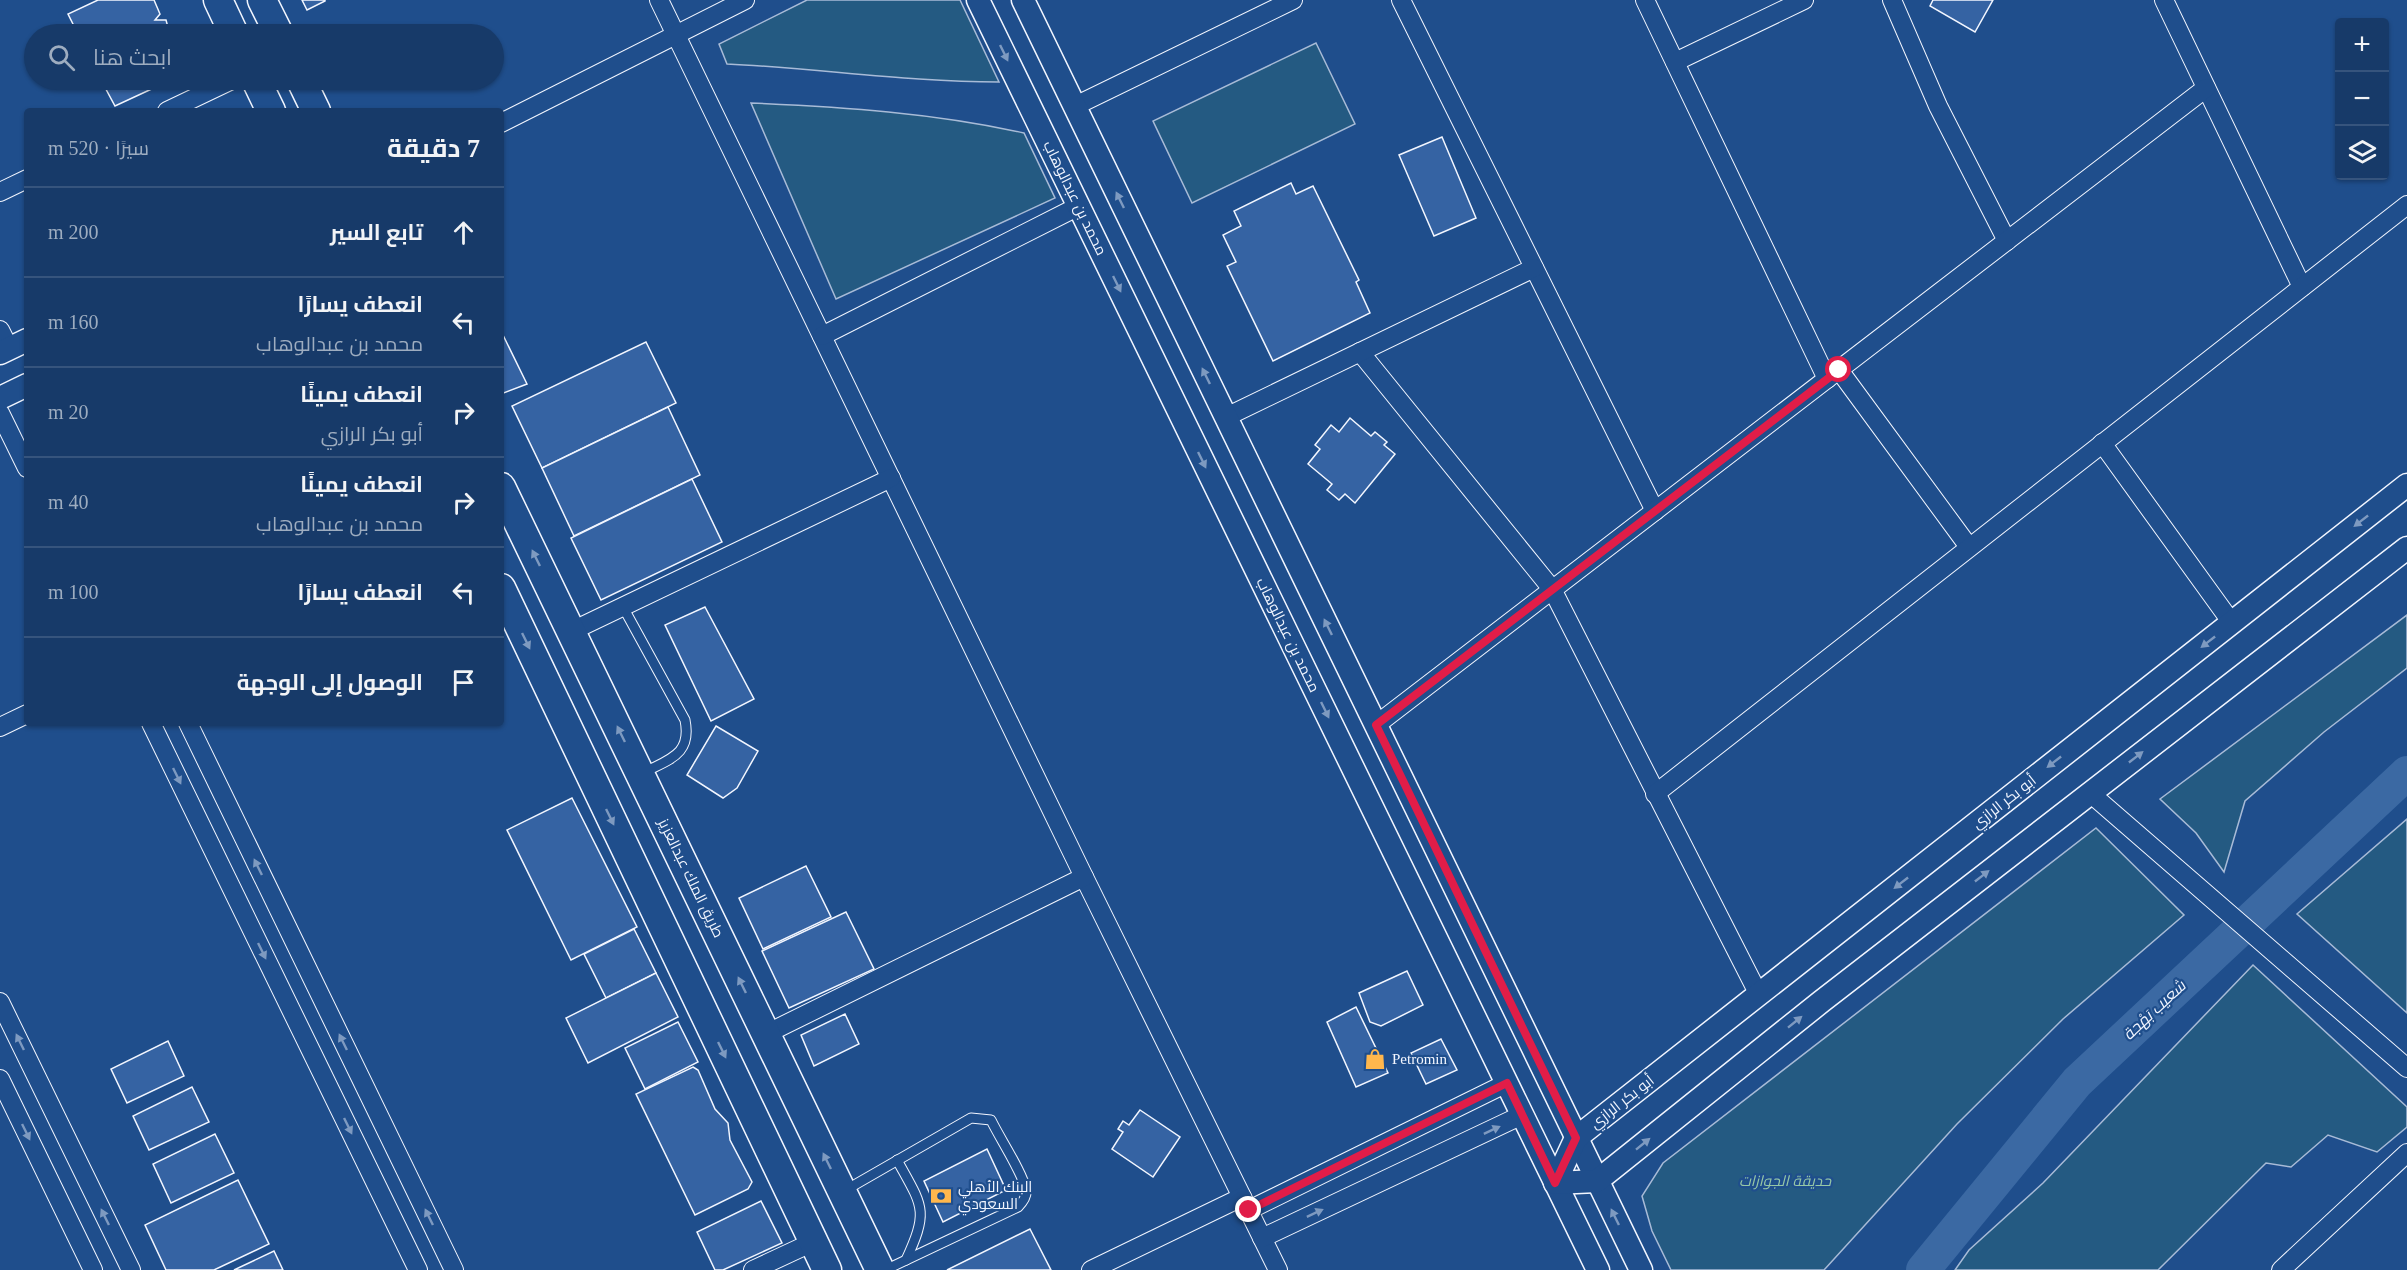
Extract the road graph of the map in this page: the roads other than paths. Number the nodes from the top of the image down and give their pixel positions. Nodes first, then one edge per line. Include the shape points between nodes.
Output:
1 (218, 0) edge
2 (262, 0) edge
3 (659, 0) edge
4 (745, 0) edge
5 (978, 0) edge
6 (1023, 0) edge
7 (1401, 0) edge
8 (1645, 0) edge
9 (1804, 0) edge
10 (1892, 0) edge
11 (2164, 0) edge
12 (1281, 3) edge
13 (229, 24) edge
14 (274, 24) edge
15 (676, 35) junction
16 (1675, 62) junction
17 (2206, 88) junction
18 (211, 90) edge
19 (261, 90) edge
20 (306, 90) edge
21 (1075, 106) junction
22 (173, 108) edge
23 (270, 108) edge
24 (315, 108) edge
25 (504, 121) edge
26 (24, 180) edge
27 (0, 192) edge
28 (2407, 205) edge
29 (1078, 206) junction
30 (2007, 241) junction
31 (1534, 268) junction
32 (2302, 287) junction
33 (822, 336) junction
34 (1360, 352) junction
35 (1833, 374) junction
36 (24, 389) edge
37 (0, 398) edge
38 (0, 413) edge
39 (1226, 417) junction
40 (2102, 443) junction
41 (24, 462) edge
42 (891, 478) junction
43 (2407, 485) edge
44 (504, 494) edge
45 (1655, 511) junction
46 (1969, 547) junction
47 (2407, 548) edge
48 (1552, 590) junction
49 (504, 594) edge
50 (622, 607) junction
51 (2232, 623) junction
52 (572, 631) junction
53 (24, 715) edge
54 (1376, 725) junction
55 (152, 726) edge
56 (189, 726) edge
57 (0, 727) edge
58 (640, 774) junction
59 (2090, 793) junction
60 (1654, 794) junction
61 (1084, 877) junction
62 (1759, 994) junction
63 (0, 1002) edge
64 (766, 1034) junction
65 (2407, 1068) edge
66 (0, 1079) edge
67 (1507, 1083) junction
68 (1522, 1115) junction
69 (1576, 1138) junction
70 (2407, 1153) edge
71 (897, 1160) junction
72 (1597, 1181) junction
73 (1555, 1183) junction
74 (842, 1192) junction
75 (1245, 1203) junction
76 (1263, 1238) junction
77 (813, 1242) junction
78 (906, 1260) junction
79 (93, 1270) edge
80 (131, 1270) edge
81 (418, 1270) edge
82 (454, 1270) edge
83 (753, 1270) edge
84 (827, 1270) edge
85 (880, 1270) edge
86 (885, 1270) edge
87 (1091, 1270) edge
88 (1278, 1270) edge
89 (1598, 1270) edge
90 (1641, 1270) edge
91 (2281, 1270) edge

1 - 13 highway
2 - 14 highway
3 - 15 street
4 - 15 street
5 -> 29 street, محمد بن عبدالوهاب
6 - 21 street
7 - 31 street
8 - 16 street
9 - 16 street
10 - 30 street via 1938,105
11 - 17 street
12 - 21 street
15 - 25 street
15 - 33 street
16 - 35 street
17 - 30 street
17 - 32 street
18 - 22 street
19 - 23 highway
20 - 24 highway
39 -> 21 street
26 - 27 street
28 - 32 street
29 - 33 street
29 -> 67 street, محمد بن عبدالوهاب
30 - 35 street
31 - 34 street
31 - 45 street
32 - 40 street
33 - 42 street
34 - 39 street
34 - 48 street
35 - 45 street
35 - 46 street
36 - 37 street
38 - 41 street
54 -> 39 street
40 - 46 street
40 - 51 street
42 - 50 street
42 - 61 street
43 -> 51 street, أبو بكر الرازي
52 -> 44 highway, طريق الملك عبدالعزيز
45 - 48 street
46 - 60 street
59 -> 47 street
48 - 54 street
48 - 60 street
49 -> 77 highway
50 - 52 street
50 - 58 lane via 685,720 688,734 684,747 675,756
51 -> 62 street, أبو بكر الرازي
58 -> 52 highway, طريق الملك عبدالعزيز
53 - 57 street
54 - 69 street
55 -> 81 street
82 -> 56 street
64 -> 58 highway, طريق الملك عبدالعزيز
59 - 65 street
72 -> 59 street
60 - 62 street
61 - 64 street
61 - 75 street
62 - 69 street, أبو بكر الرازي
80 -> 63 street
74 -> 64 highway, طريق الملك عبدالعزيز
66 -> 79 street
67 - 68 street, محمد بن عبدالوهاب
67 - 75 street
68 - 73 street, محمد بن عبدالوهاب
76 -> 68 street
69 - 72 street
69 - 73 street, أبو بكر الرازي
70 - 91 street
71 - 74 lane
71 - 78 lane via 922,1208 921,1228
71 - 78 lane via 971,1118 991,1120 1026,1190 1018,1207
72 - 73 street
90 -> 72 street
73 - 89 street, محمد بن عبدالوهاب
74 - 85 highway, طريق الملك عبدالعزيز
75 - 76 street
75 - 87 street
76 - 88 street
77 - 83 street
77 - 84 highway
78 - 86 lane

